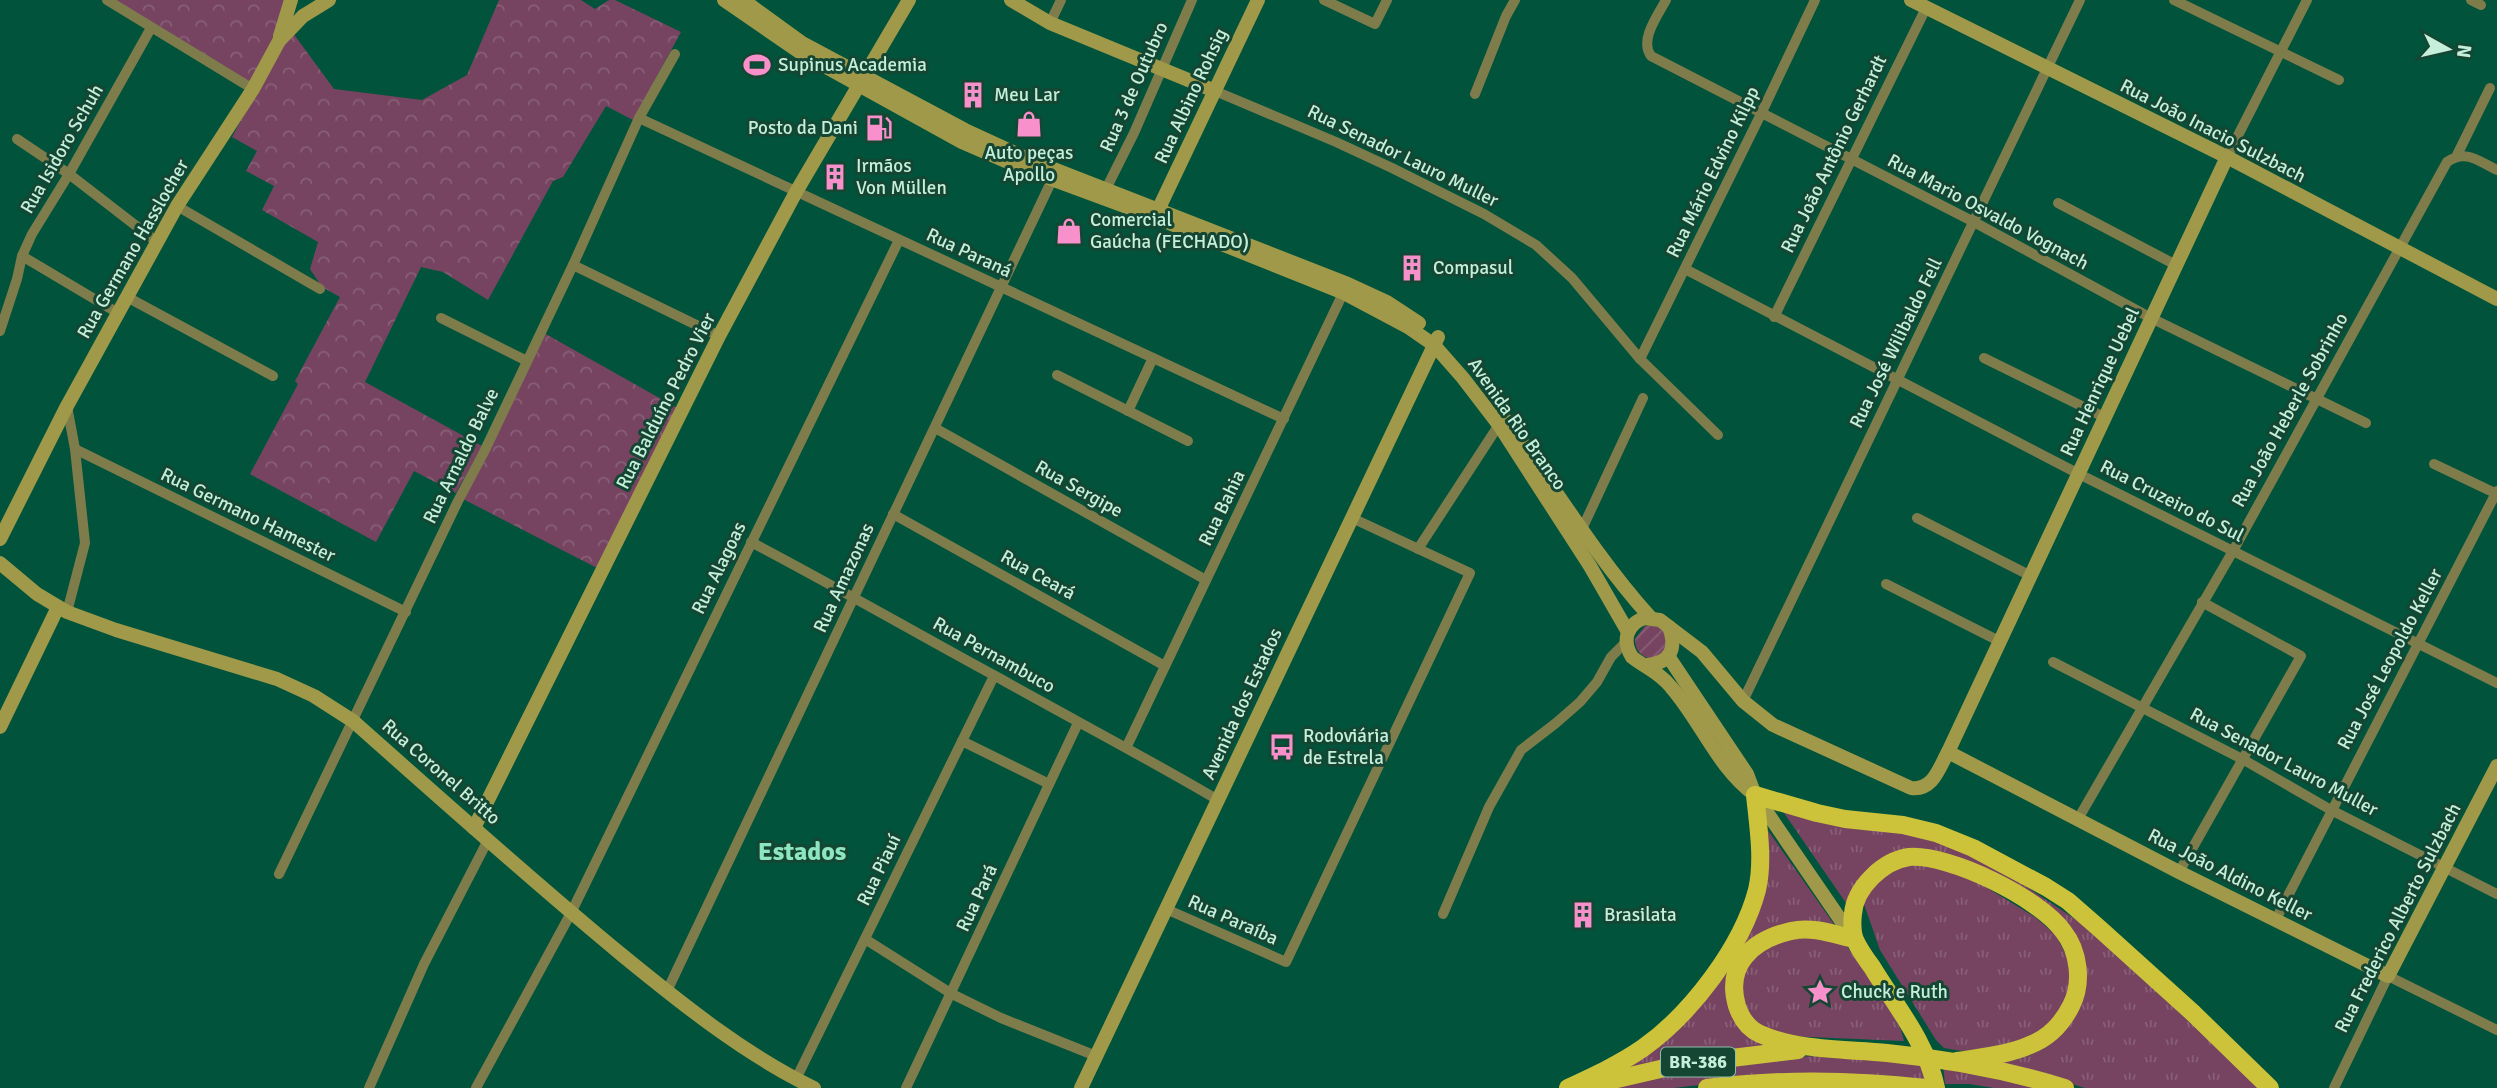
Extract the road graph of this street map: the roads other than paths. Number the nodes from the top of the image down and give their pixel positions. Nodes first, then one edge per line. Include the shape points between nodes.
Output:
1 (107, 0) edge
2 (293, 0) edge
3 (329, 0) edge
4 (724, 0) edge
5 (743, 0) edge
6 (909, 0) edge
7 (1011, 0) edge
8 (1061, 0) edge
9 (1192, 0) edge
10 (1258, 0) edge
11 (1324, 0) edge
12 (1387, 0) edge
13 (1515, 0) edge
14 (1666, 0) edge
15 (1815, 0) edge
16 (1911, 0) edge
17 (2080, 0) edge
18 (2174, 0) edge
19 (2307, 0) edge
20 (1926, 8) junction
21 (303, 16) junction
22 (1050, 23) junction
23 (151, 28) junction
24 (279, 41) junction
25 (2282, 52) junction
26 (675, 54) dead end
27 (2048, 69) junction
28 (1161, 70) junction
29 (2339, 80) dead end
30 (861, 81) junction
31 (2490, 88) dead end
32 (253, 89) junction
33 (1215, 91) junction
34 (1475, 94) dead end
35 (1761, 114) junction
36 (639, 118) junction
37 (18, 139) dead end
38 (2457, 155) junction
39 (2227, 157) junction
40 (1850, 160) junction
41 (2497, 170) edge
42 (69, 174) junction
43 (1052, 180) junction
44 (1107, 187) junction
45 (796, 191) junction
46 (2058, 202) dead end
47 (177, 206) junction
48 (1159, 208) junction
49 (1974, 222) junction
50 (899, 240) junction
51 (157, 242) junction
52 (2400, 248) junction
53 (22, 256) junction
54 (573, 265) junction
55 (2176, 265) junction
56 (1685, 269) junction
57 (1001, 287) junction
58 (320, 289) dead end
59 (1346, 289) junction
60 (127, 297) junction
61 (2497, 299) edge
62 (118, 313) junction
63 (1774, 317) junction
64 (441, 318) dead end
65 (2151, 318) junction
66 (0, 331) edge
67 (719, 336) junction
68 (1436, 341) junction
69 (1153, 358) junction
70 (1984, 358) dead end
71 (1640, 359) junction
72 (527, 361) junction
73 (1057, 375) dead end
74 (273, 376) dead end
75 (1898, 379) junction
76 (1643, 398) dead end
77 (2317, 398) junction
78 (67, 406) junction
79 (1128, 411) junction
80 (2106, 418) junction
81 (1284, 419) junction
82 (1502, 421) junction
83 (2366, 423) dead end
84 (934, 428) junction
85 (1718, 435) dead end
86 (1188, 441) dead end
87 (75, 449) junction
88 (2434, 464) dead end
89 (2079, 474) junction
90 (2497, 492) edge
91 (893, 514) junction
92 (1352, 518) junction
93 (1917, 518) dead end
94 (1582, 529) junction
95 (0, 539) edge
96 (751, 542) junction
97 (1418, 549) junction
98 (2233, 551) junction
99 (0, 563) edge
100 (2029, 575) junction
101 (1206, 580) junction
102 (1886, 584) dead end
103 (855, 596) junction
104 (1637, 602) junction
105 (2202, 602) junction
106 (62, 610) junction
107 (406, 612) junction
108 (1650, 617) junction
109 (1669, 627) junction
110 (1627, 637) junction
111 (1999, 642) junction
112 (2419, 643) junction
113 (1670, 653) junction
114 (1705, 656) junction
115 (2053, 663) dead end
116 (1647, 665) junction
117 (1165, 666) junction
118 (994, 676) junction
119 (2497, 683) edge
120 (1743, 701) junction
121 (2142, 707) junction
122 (353, 721) junction
123 (1078, 723) junction
124 (0, 727) edge
125 (962, 741) junction
126 (1126, 746) junction
127 (1948, 752) junction
128 (2244, 760) junction
129 (2497, 766) edge
130 (1049, 784) junction
131 (1755, 794) junction
132 (1218, 800) junction
133 (2331, 810) junction
134 (2078, 818) junction
135 (474, 828) junction
136 (488, 840) junction
137 (2444, 868) junction
138 (2179, 872) junction
139 (279, 874) dead end
140 (2497, 894) edge
141 (1166, 909) junction
142 (570, 913) junction
143 (1443, 914) dead end
144 (2276, 919) junction
145 (865, 939) junction
146 (1854, 939) junction
147 (2388, 976) junction
148 (667, 991) junction
149 (952, 994) junction
150 (2497, 1030) edge
151 (1819, 1047) junction
152 (1096, 1056) junction
153 (1957, 1061) junction
154 (796, 1079) junction
155 (1819, 1083) junction
156 (369, 1088) edge
157 (476, 1088) edge
158 (814, 1088) edge
159 (906, 1088) edge
160 (1081, 1088) edge
161 (1568, 1088) edge
162 (1578, 1088) edge
163 (1707, 1088) edge
164 (1797, 1088) edge
165 (1926, 1088) edge
166 (1936, 1088) edge
167 (2065, 1088) edge
168 (2270, 1088) edge
169 (2334, 1088) edge

1 - 23 street
2 - 21 street
2 - 24 street
3 - 21 street, Rua Germano Hasslocher
4 - 30 street, Avenida Rio Branco via 772,35
5 - 30 street, Avenida Rio Branco
6 - 30 street, Rua Balduíno Pedro Vier
7 - 22 street, Rua Senador Lauro Muller
8 - 22 street
9 - 28 street, Rua 3 de Outubro
10 - 33 street, Rua Albino Rohsig
11 - 12 street via 1375,24
13 - 34 street
14 - 35 street, Rua Mario Osvaldo Vognach via 1646,50
15 - 35 street, Rua Mário Edvino Kilpp
16 - 20 street, Rua João Inacio Sulzbach
17 - 27 street, Rua José Wilibaldo Fell
18 - 25 street
19 - 25 street, Rua Henrique Uebel
20 - 27 street, Rua João Inacio Sulzbach
20 - 40 street, Rua João Antônio Gerhardt
21 - 24 street, Rua Germano Hasslocher
22 - 28 street, Rua Senador Lauro Muller
23 - 32 street
23 - 42 street, Rua Isidoro Schuh
24 - 32 street, Rua Germano Hasslocher
25 - 29 street
25 - 39 street, Rua Henrique Uebel
26 - 36 street, Rua Arnaldo Balve
27 - 39 street, Rua João Inacio Sulzbach
27 - 49 street, Rua José Wilibaldo Fell
28 - 33 street, Rua Senador Lauro Muller
28 - 44 street, Rua 3 de Outubro
30 - 43 street, Avenida Rio Branco via 962,142
30 - 44 street, Avenida Rio Branco via 1028,159
30 - 45 street, Rua Balduíno Pedro Vier
31 - 38 street
32 - 47 street, Rua Germano Hasslocher
33 - 48 street, Rua Albino Rohsig
33 - 71 street, Rua Senador Lauro Muller via 1392,168 1536,245 1572,278
35 - 40 street, Rua Mario Osvaldo Vognach
35 - 56 street, Rua Mário Edvino Kilpp
36 - 45 street, Rua Paraná
36 - 54 street, Rua Arnaldo Balve
37 - 42 street
38 - 41 street
38 - 52 street, Rua João Heberle Sobrinho via 2447,162
39 - 52 street, Rua João Inacio Sulzbach
39 - 55 street, Rua Henrique Uebel
40 - 49 street, Rua Mario Osvaldo Vognach
40 - 63 street, Rua João Antônio Gerhardt
42 - 51 street
42 - 53 street, Rua Isidoro Schuh
43 - 57 street, Rua Amazonas
43 - 59 street, Avenida Rio Branco
44 - 48 street, Avenida Rio Branco
45 - 50 street, Rua Paraná
45 - 67 street, Rua Balduíno Pedro Vier
46 - 55 street
47 - 51 street, Rua Germano Hasslocher
47 - 58 street
48 - 59 street, Avenida Rio Branco
49 - 65 street, Rua Mario Osvaldo Vognach
49 - 75 street, Rua José Wilibaldo Fell
50 - 57 street, Rua Paraná
50 - 96 street, Rua Alagoas
51 - 60 street, Rua Germano Hasslocher
52 - 61 street, Rua João Inacio Sulzbach
52 - 77 street, Rua João Heberle Sobrinho
53 - 62 street
53 - 66 street, Rua Isidoro Schuh
54 - 67 street
54 - 72 street, Rua Arnaldo Balve
55 - 65 street, Rua Henrique Uebel
56 - 63 street, Rua Cruzeiro do Sul
56 - 71 street, Rua Mário Edvino Kilpp
57 - 69 street, Rua Paraná
57 - 84 street, Rua Amazonas
59 - 68 street, Avenida Rio Branco
59 - 81 street, Rua Bahia
60 - 62 street, Rua Germano Hasslocher
60 - 74 street
62 - 78 street, Rua Germano Hasslocher
63 - 75 street, Rua Cruzeiro do Sul
64 - 72 street
65 - 77 street, Rua Mario Osvaldo Vognach
65 - 80 street, Rua Henrique Uebel
67 - 135 street, Rua Balduíno Pedro Vier
68 - 82 street, Avenida Rio Branco
68 - 92 street, Avenida dos Estados
69 - 79 street
69 - 81 street, Rua Paraná
70 - 80 street
71 - 85 street, Rua Senador Lauro Muller
72 - 107 street, Rua Arnaldo Balve
73 - 79 street
75 - 89 street, Rua Cruzeiro do Sul
75 - 120 street, Rua José Wilibaldo Fell
76 - 94 street
77 - 83 street, Rua Mario Osvaldo Vognach
77 - 98 street, Rua João Heberle Sobrinho
78 - 87 street
78 - 95 street, Rua Germano Hasslocher
79 - 86 street
80 - 89 street, Rua Henrique Uebel
81 - 101 street, Rua Bahia
82 - 94 street, Avenida Rio Branco
82 - 97 street
82 - 110 street, Avenida Rio Branco via 1597,578
84 - 91 street, Rua Amazonas
84 - 101 street, Rua Sergipe
87 - 106 street via 85,543 82,563
87 - 107 street, Rua Germano Hamester
88 - 90 street
89 - 98 street, Rua Cruzeiro do Sul
89 - 100 street, Rua Henrique Uebel
90 - 112 street, Rua José Leopoldo Keller
91 - 103 street, Rua Amazonas
91 - 117 street, Rua Ceará
92 - 97 street
92 - 132 street, Avenida dos Estados
93 - 100 street
94 - 104 street, Avenida Rio Branco
96 - 103 street, Rua Pernambuco
96 - 142 street, Rua Alagoas
97 - 141 street, Rua Paraíba via 1470,573 1286,962
98 - 105 street, Rua João Heberle Sobrinho
98 - 112 street, Rua Cruzeiro do Sul
99 - 106 street, Rua Coronel Britto
100 - 111 street, Rua Henrique Uebel
101 - 117 street, Rua Bahia
102 - 111 street
103 - 118 street, Rua Pernambuco
103 - 148 street, Rua Amazonas
104 - 108 street, Avenida Rio Branco
104 - 114 street via 1683,628
105 - 121 street, Rua João Heberle Sobrinho
105 - 128 street via 2301,656
106 - 122 street, Rua Coronel Britto via 277,679
106 - 124 street
107 - 122 street, Rua Arnaldo Balve
108 - 109 street, Avenida Rio Branco
108 - 110 street via 1639,620
109 - 113 street via 1673,639
109 - 114 street, Avenida Rio Branco
110 - 116 street, Avenida Rio Branco via 1632,657
110 - 143 street via 1580,702 1521,750 1489,807
111 - 127 street, Rua Henrique Uebel
112 - 119 street, Rua Cruzeiro do Sul
112 - 133 street, Rua José Leopoldo Keller
113 - 114 street
113 - 116 street
113 - 131 street
114 - 120 street
115 - 121 street, Rua Senador Lauro Muller
116 - 131 street, Avenida Rio Branco via 1671,685 1735,779
117 - 126 street, Rua Bahia
118 - 123 street, Rua Pernambuco
118 - 125 street, Rua Piauí
120 - 127 street, Rua Henrique Uebel via 1773,725 1911,788 1926,787
121 - 128 street, Rua Senador Lauro Muller
121 - 134 street, Rua João Heberle Sobrinho
122 - 135 street, Rua Coronel Britto
122 - 139 street, Rua Arnaldo Balve
123 - 126 street, Rua Pernambuco
123 - 130 street, Rua Pará
125 - 130 street
125 - 145 street, Rua Piauí
126 - 132 street, Rua Pernambuco
127 - 134 street, Rua João Aldino Keller
128 - 133 street, Rua Senador Lauro Muller
128 - 138 street
129 - 137 street, Rua Frederico Alberto Sulzbach
130 - 149 street, Rua Pará
131 - 146 street
131 - 161 highway via 1760,859 1757,888 1730,950 1710,981 1644,1047
131 - 168 highway via 1817,813 1936,833 2046,887 2068,901 2193,1013
132 - 141 street, Avenida dos Estados
133 - 137 street, Rua Senador Lauro Muller
133 - 144 street, Rua José Leopoldo Keller
134 - 138 street, Rua João Aldino Keller
135 - 136 street, Rua Coronel Britto
136 - 142 street, Rua Coronel Britto
136 - 156 street
137 - 140 street, Rua Senador Lauro Muller
137 - 147 street, Rua Frederico Alberto Sulzbach
138 - 144 street, Rua João Aldino Keller
141 - 152 street, Avenida dos Estados
142 - 148 street, Rua Coronel Britto
142 - 157 street, Rua Alagoas
144 - 147 street, Rua João Aldino Keller
145 - 149 street
145 - 154 street, Rua Piauí
146 - 151 highway via 1824,931 1791,931 1750,950 1735,975 1735,999 1746,1024 1758,1034
146 - 153 highway via 1853,913 1863,886 1888,864 1925,857 1976,873 2050,915 2065,932 2077,965 2077,991 2067,1015 2043,1039 2024,1048
146 - 166 highway via 1923,1049
147 - 150 street, Rua João Aldino Keller
147 - 169 street, Rua Frederico Alberto Sulzbach
148 - 154 street, Rua Coronel Britto
149 - 152 street
149 - 159 street, Rua Pará
151 - 153 highway, BR-386
151 - 162 highway, BR-386 via 1682,1064
152 - 160 street, Avenida dos Estados
153 - 167 highway, BR-386
154 - 158 street, Rua Coronel Britto
155 - 163 highway, BR-386
155 - 164 highway
155 - 165 highway, BR-386 via 1874,1082

